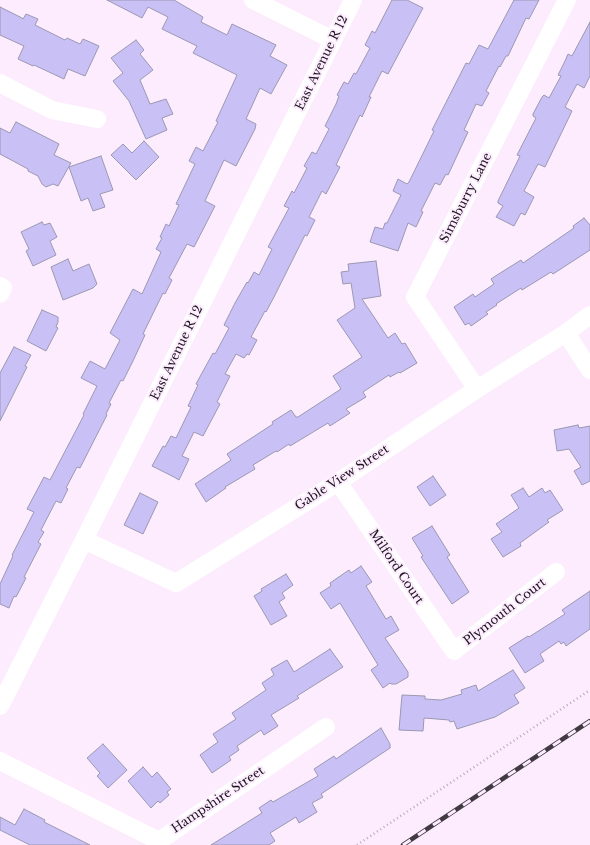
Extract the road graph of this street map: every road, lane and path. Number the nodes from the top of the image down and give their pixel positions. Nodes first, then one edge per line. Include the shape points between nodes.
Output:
1 (253, 0) edge
2 (353, 0) edge
3 (567, 0) edge
4 (333, 40) junction
5 (0, 83) edge
6 (97, 118) dead end
7 (590, 315) edge
8 (566, 333) junction
9 (590, 370) edge
10 (477, 388) junction
11 (338, 482) junction
12 (84, 540) junction
13 (556, 572) dead end
14 (454, 651) joint
15 (590, 690) edge
16 (0, 706) edge
17 (326, 727) dead end
18 (0, 761) edge
19 (357, 845) edge

1 - 4 street
2 - 4 street, East Avenue R 12
3 - 10 street, Simsburry Lane via 415,297
4 - 12 street, East Avenue R 12
5 - 6 street via 52,110
7 - 8 street, Gable View Street
8 - 9 street
8 - 10 street, Gable View Street
10 - 11 street, Gable View Street
11 - 12 street, Gable View Street via 176,583
11 - 14 street, Milford Court
12 - 16 street, East Avenue R 12
13 - 14 street, Plymouth Court
15 - 19 path
17 - 18 street, Hampshire Street via 158,841

